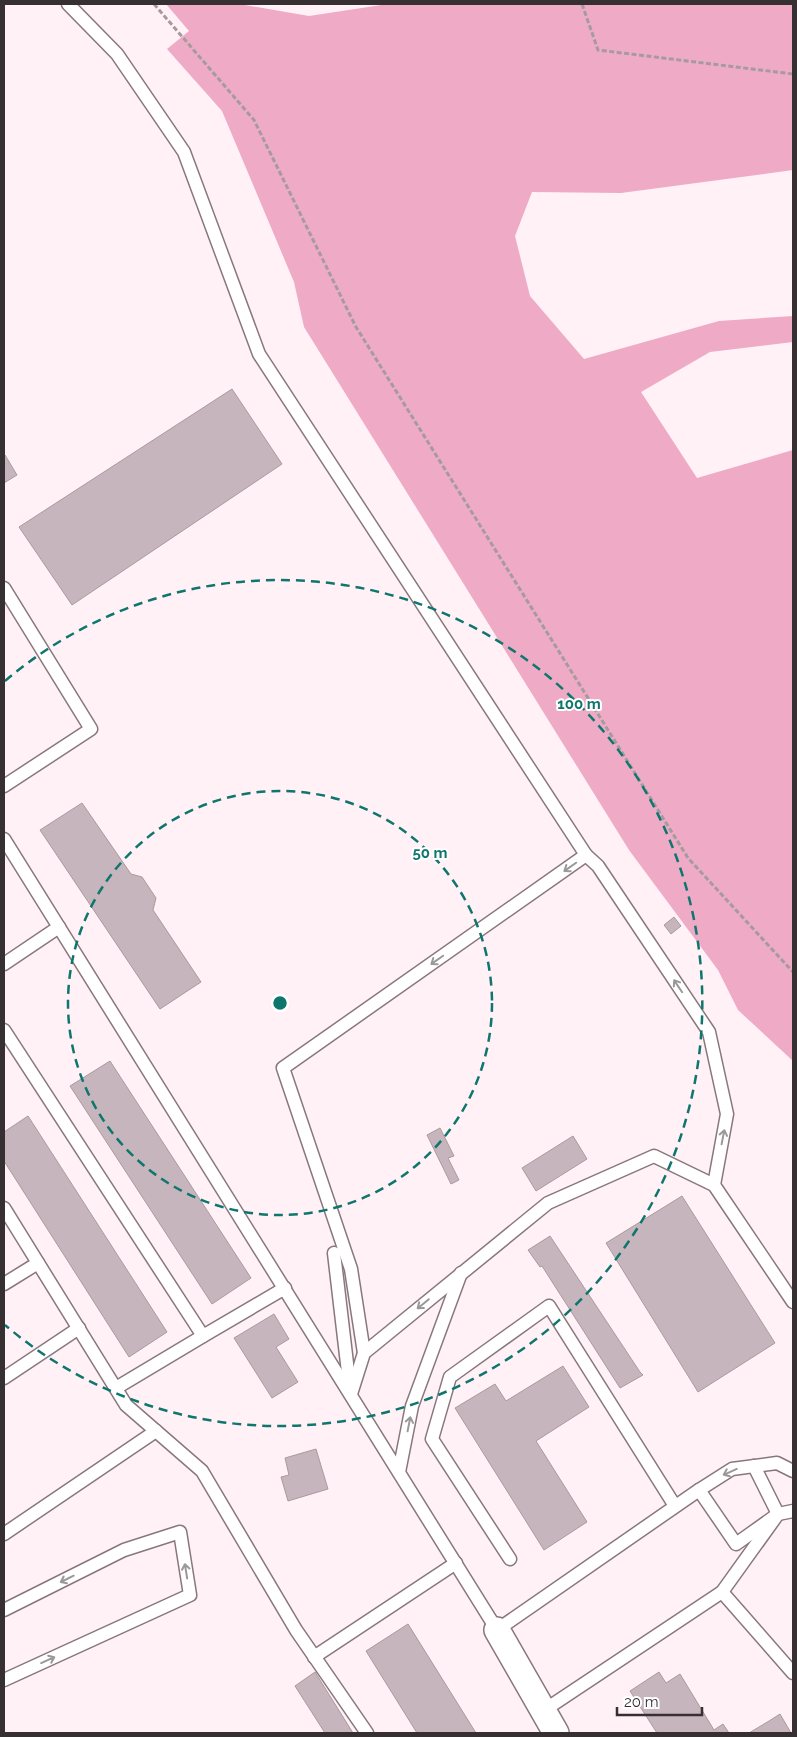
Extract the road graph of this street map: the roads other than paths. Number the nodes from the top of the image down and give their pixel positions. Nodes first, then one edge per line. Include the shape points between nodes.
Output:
1 (68, 4) edge
2 (4, 588) edge
3 (4, 786) edge
4 (4, 839) edge
5 (586, 855) junction
6 (59, 927) junction
7 (4, 964) edge
8 (4, 1030) edge
9 (714, 1185) junction
10 (4, 1208) edge
11 (334, 1254) dead end
12 (38, 1263) junction
13 (461, 1273) junction
14 (4, 1284) edge
15 (285, 1288) junction
16 (793, 1302) edge
17 (79, 1328) junction
18 (203, 1336) junction
19 (364, 1353) junction
20 (4, 1378) edge
21 (116, 1388) junction
22 (351, 1394) junction
23 (156, 1431) junction
24 (754, 1466) junction
25 (793, 1471) edge
26 (399, 1472) junction
27 (699, 1490) junction
28 (675, 1506) junction
29 (793, 1511) edge
30 (778, 1514) junction
31 (4, 1534) edge
32 (510, 1559) dead end
33 (456, 1563) junction
34 (722, 1592) junction
35 (4, 1610) edge
36 (497, 1630) junction
37 (314, 1657) junction
38 (793, 1673) edge
39 (4, 1680) edge
40 (543, 1711) junction
41 (367, 1733) edge
42 (556, 1733) edge

1 - 5 lane via 117,54 184,152 258,354
2 - 3 lane via 92,729
4 - 6 lane
9 -> 5 lane via 727,1114 709,1032 598,866
5 -> 19 lane via 283,1068 351,1268
6 - 7 lane
6 - 15 lane
8 - 18 lane
9 - 13 lane via 654,1156 548,1203
9 - 16 lane
10 - 12 lane
11 - 22 lane
12 - 14 lane
12 - 17 lane
13 -> 19 lane
26 -> 13 lane via 412,1406
15 - 18 lane
15 - 22 lane
17 - 20 lane
17 - 21 lane
18 - 21 lane
19 - 22 lane
21 - 23 lane via 126,1405
22 - 26 lane
23 - 31 lane
23 - 37 lane via 202,1471
24 - 25 lane via 777,1463
24 -> 27 lane via 732,1469
24 - 30 lane
26 - 33 lane
27 - 28 lane
27 - 30 lane via 736,1544
28 - 32 lane via 549,1306 450,1377 432,1439
28 - 36 lane
29 - 30 lane
30 - 34 lane
33 - 36 lane
33 - 37 lane
34 - 38 lane
34 - 40 lane
39 -> 35 lane via 190,1596 180,1532 124,1550
36 - 40 street
37 - 41 lane
40 - 42 street

